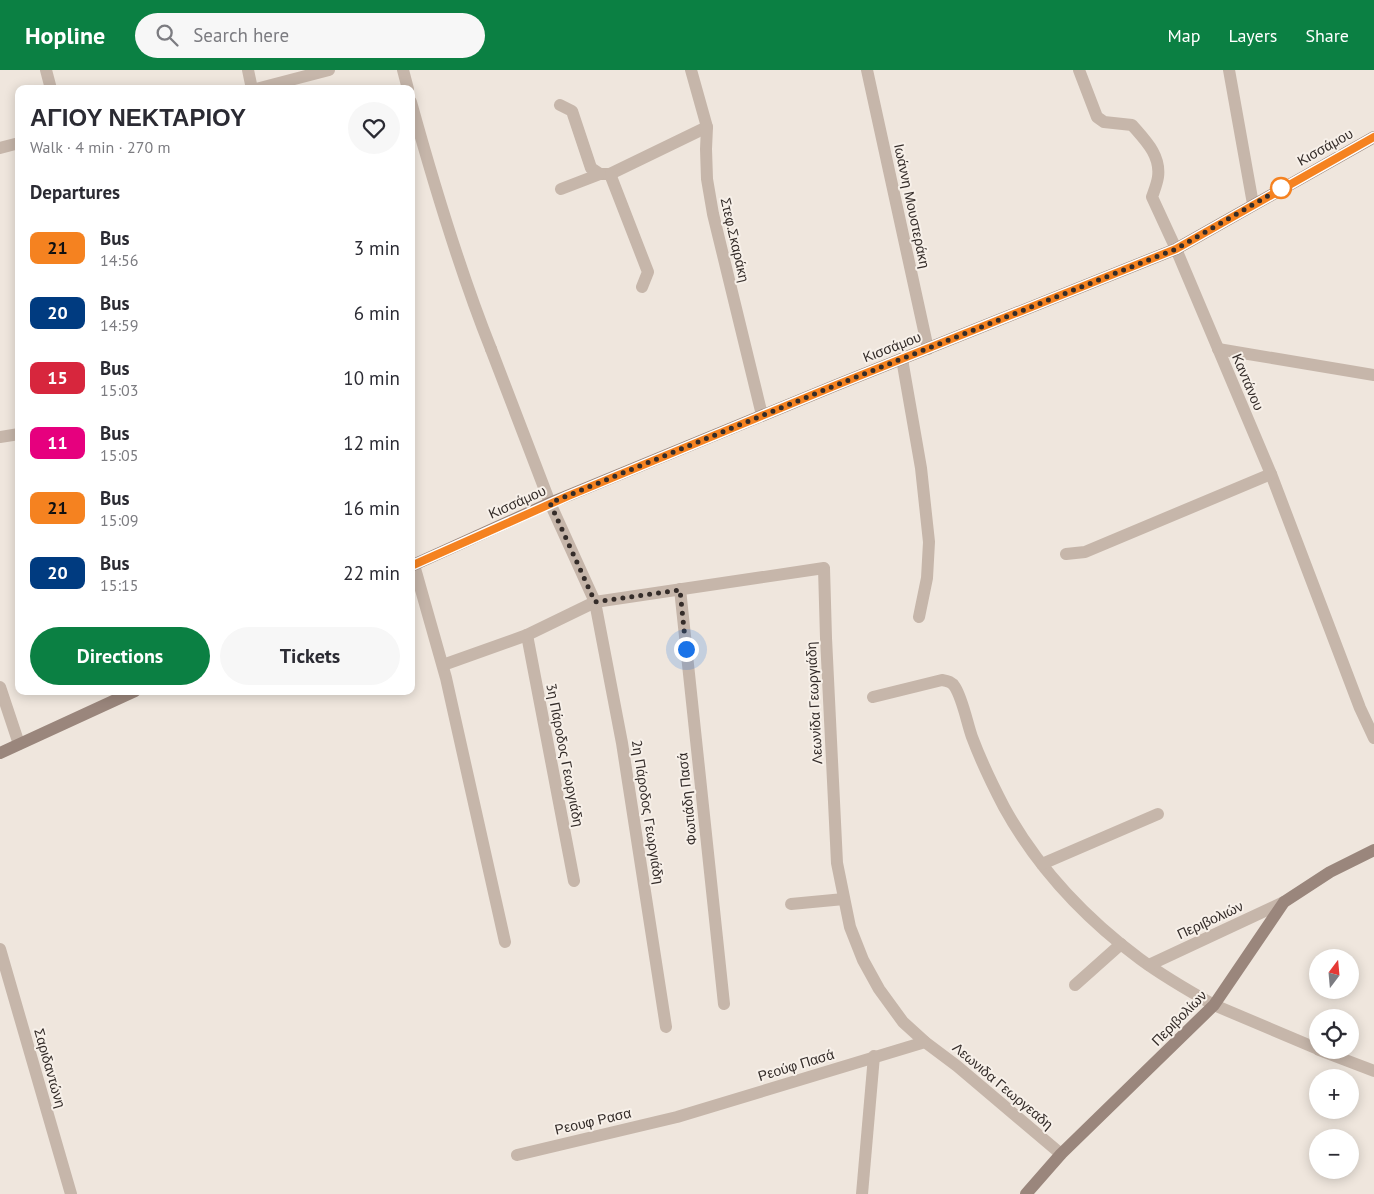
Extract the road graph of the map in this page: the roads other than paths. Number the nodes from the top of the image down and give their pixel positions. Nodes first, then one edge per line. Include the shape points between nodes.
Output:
1 (46, 70) edge
2 (248, 70) edge
3 (329, 70) edge
4 (403, 70) edge
5 (691, 70) edge
6 (867, 70) edge
7 (1079, 70) edge
8 (1229, 70) edge
9 (50, 85) edge
10 (253, 85) edge
11 (270, 85) edge
12 (407, 85) edge
13 (560, 105) dead end
14 (415, 117) edge
15 (707, 127) junction
16 (1374, 137) edge
17 (15, 145) edge
18 (0, 148) edge
19 (605, 174) junction
20 (561, 189) dead end
21 (1253, 204) junction
22 (1176, 249) junction
23 (642, 287) dead end
24 (928, 349) junction
25 (1218, 350) junction
26 (902, 359) junction
27 (1374, 375) edge
28 (762, 415) junction
29 (15, 435) edge
30 (0, 437) edge
31 (1271, 474) junction
32 (550, 503) junction
33 (1066, 554) dead end
34 (415, 565) edge
35 (415, 576) edge
36 (680, 590) junction
37 (595, 602) junction
38 (919, 617) dead end
39 (527, 635) junction
40 (443, 665) junction
41 (0, 687) edge
42 (126, 695) edge
43 (873, 697) dead end
44 (1374, 738) edge
45 (19, 744) junction
46 (0, 753) edge
47 (1158, 814) dead end
48 (1374, 850) edge
49 (1042, 864) junction
50 (574, 881) dead end
51 (844, 899) junction
52 (1284, 902) junction
53 (791, 904) dead end
54 (505, 942) dead end
55 (1121, 944) junction
56 (0, 949) edge
57 (1149, 965) junction
58 (1075, 985) dead end
59 (724, 1004) dead end
60 (1214, 1005) junction
61 (666, 1027) dead end
62 (925, 1042) junction
63 (1309, 1046) edge
64 (874, 1056) junction
65 (1342, 1059) edge
66 (1374, 1071) edge
67 (677, 1117) joint
68 (517, 1154) dead end
69 (1061, 1154) junction
70 (71, 1194) edge
71 (862, 1194) edge
72 (1026, 1194) edge

1 - 9 street
2 - 10 street
3 - 11 street
4 - 12 street
5 - 15 street, Στεφ.Σκαράκη
6 - 24 street, Ιωάννη Μουστεράκη
7 - 22 street, Καντάνου via 1097,117 1104,122 1132,124 1153,150 1158,178 1152,197
8 - 21 street
13 - 19 street via 572,110 591,168
14 - 32 street via 474,306
15 - 19 street
15 - 28 street, Στεφ.Σκαράκη via 707,180 713,214
16 - 21 main road, Κισσάμου
17 - 18 street
19 - 20 street
19 - 23 street via 648,272
21 - 22 main road, Κισσάμου
22 - 24 main road, Κισσάμου
22 - 25 street, Καντάνου
24 - 26 main road, Κισσάμου
25 - 27 street
25 - 31 street, Καντάνου
26 - 28 main road, Κισσάμου
26 - 38 street via 921,468 928,542 927,578
28 - 32 main road, Κισσάμου
29 - 30 street
31 - 33 street via 1085,552
31 - 44 street, Καντάνου
32 - 34 main road, Κισσάμου
32 - 37 street
35 - 40 street
36 - 37 street, Λεωνίδα Γεωργιάδη
36 - 51 street, Λεωνίδα Γεωργιάδη via 824,568 837,862
36 - 59 street, Φωτιάδη Πασά
37 - 39 street, Λεωνίδα Γεωργιάδη
37 - 61 street, 2η Πάροδος Γεωργιάδη via 622,743
39 - 40 street, Λεωνίδα Γεωργιάδη
39 - 50 street, 3η Πάροδος Γεωργιάδη
40 - 54 street
41 - 45 street
42 - 45 main road
43 - 49 street via 942,680 952,683 986,770 1012,820
45 - 46 main road
47 - 49 street
48 - 52 main road, Περιβολίων via 1330,872
49 - 55 street via 1083,910
51 - 53 street
51 - 62 street, Λεωνίδα Γεωργιάδη via 862,960 903,1022
52 - 57 street, Περιβολιών
52 - 60 main road, Περιβολίων
55 - 57 street
55 - 58 street
56 - 70 street, Σαριδαντώνη
57 - 60 street
60 - 63 street
60 - 69 main road, Περιβολίων
62 - 64 street, Ρεούφ Πασά
62 - 69 street, Λεωνιδα Γεωργεαδη
64 - 67 street, Ρεούφ Πασά
64 - 71 street
65 - 66 street
67 - 68 street, Ρεουφ Ρασα
69 - 72 main road, Περιβολίων

